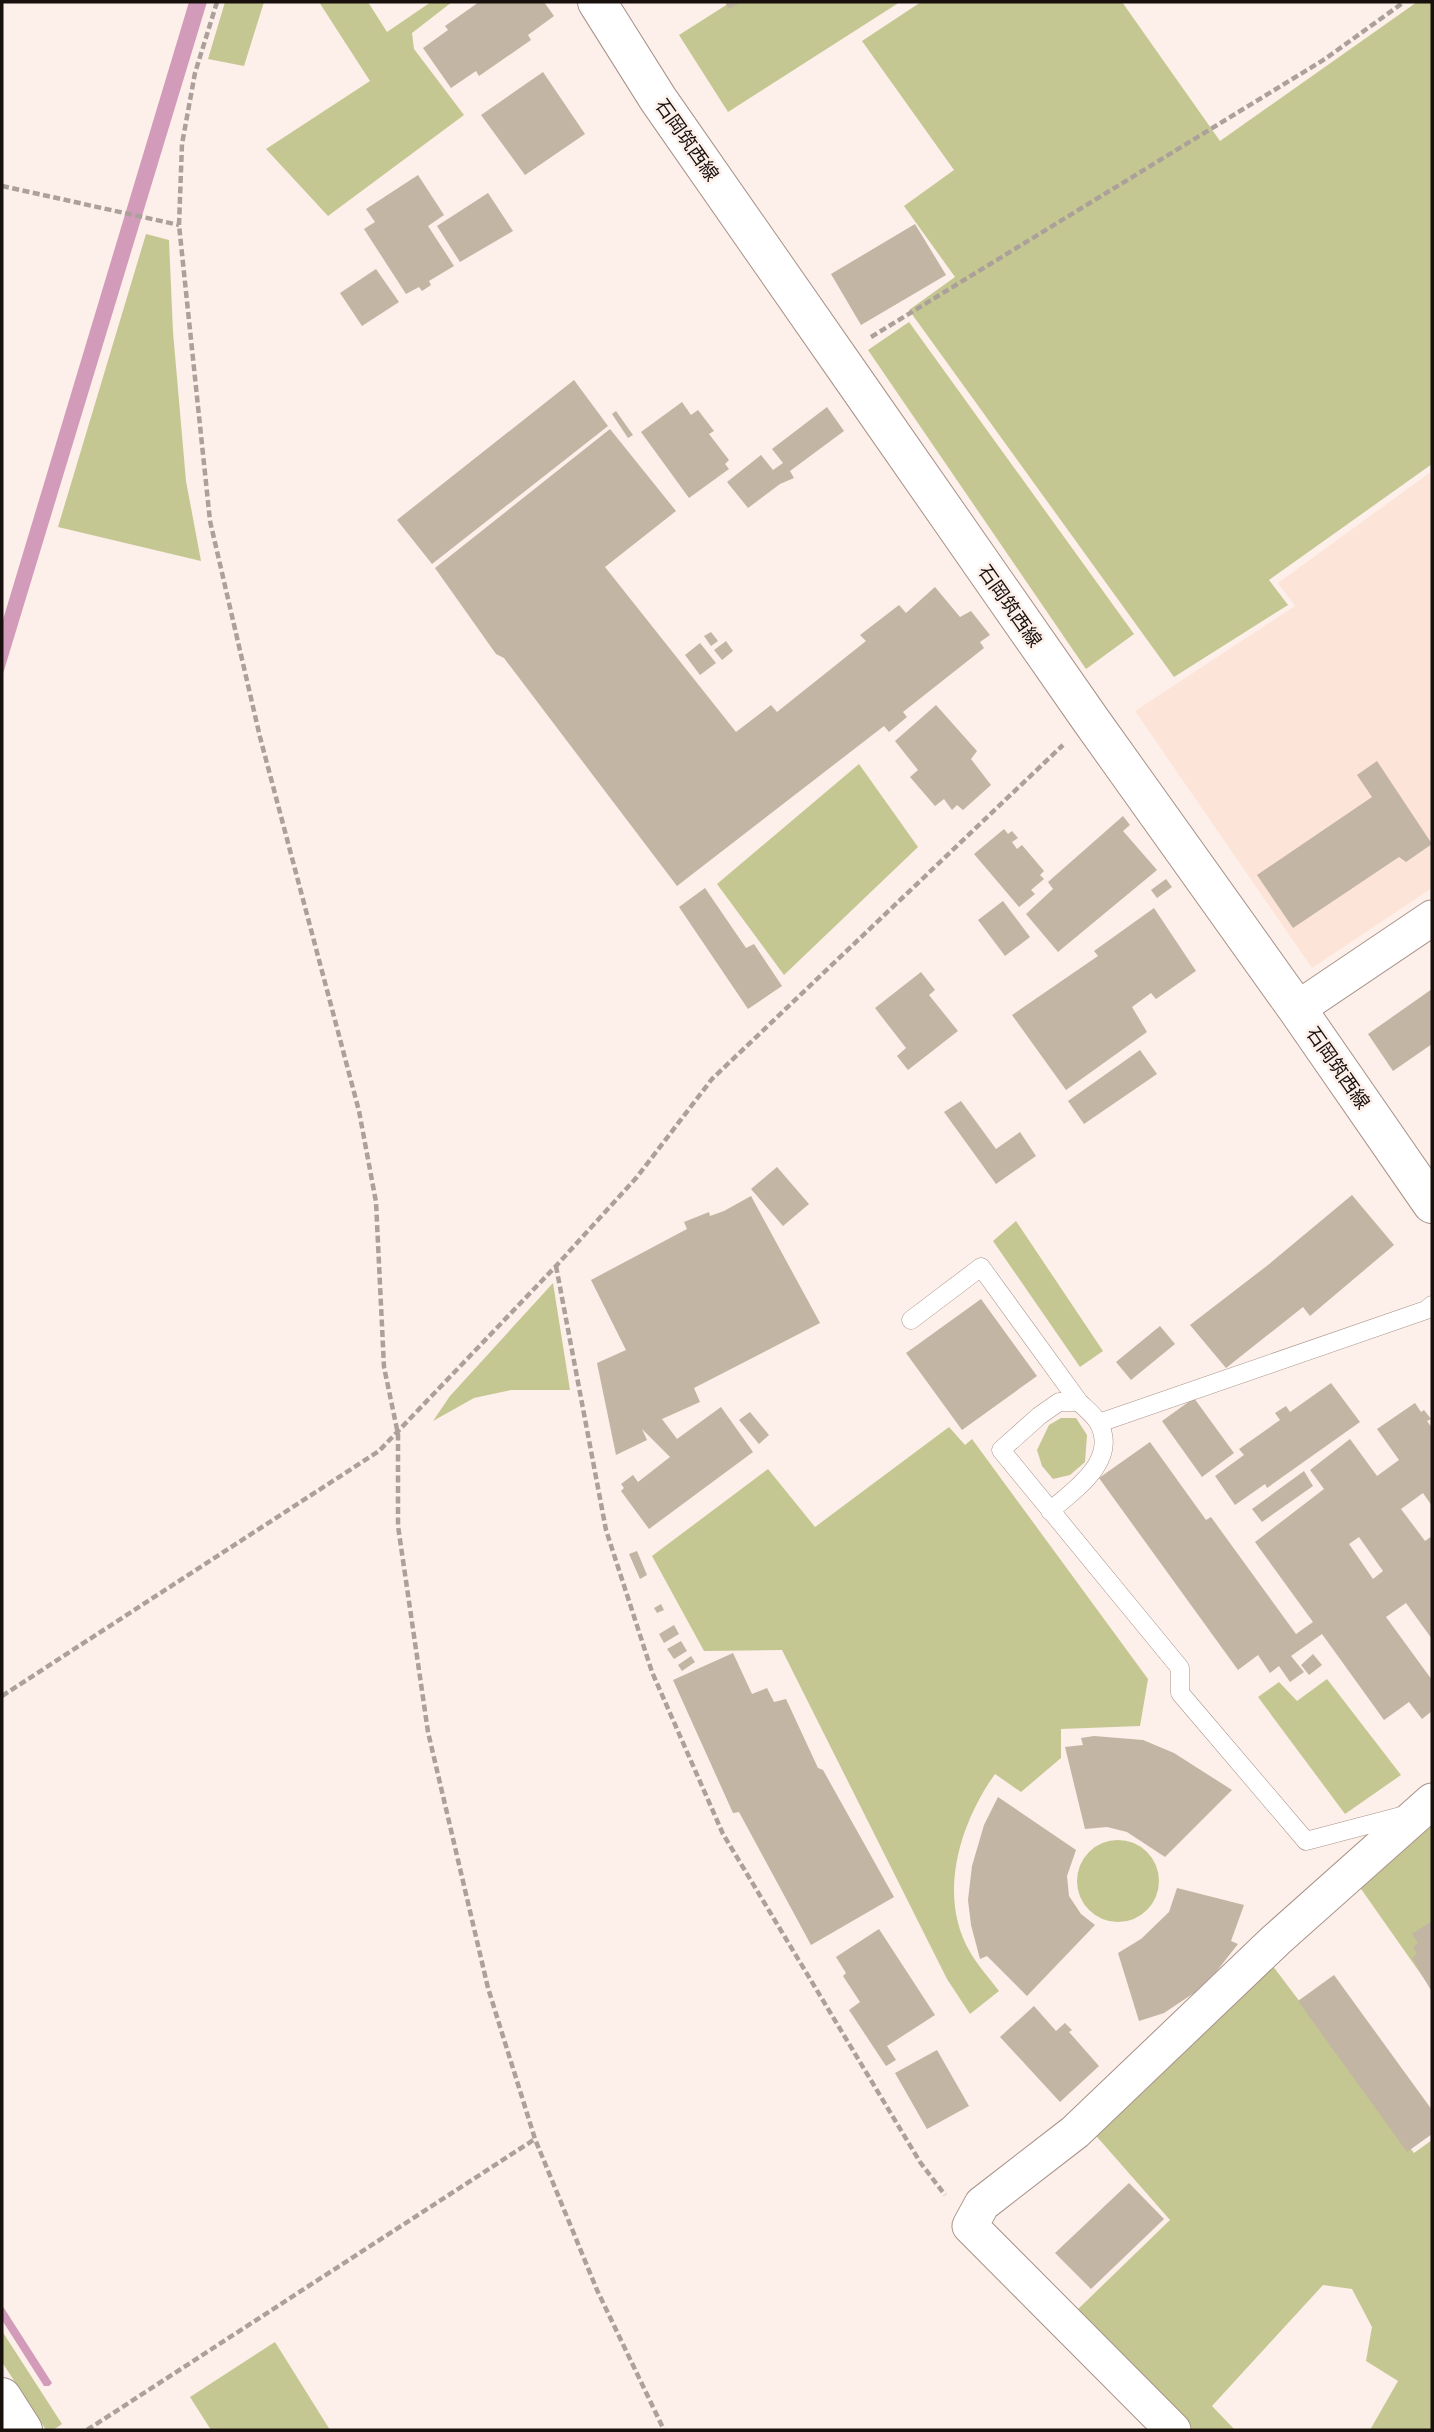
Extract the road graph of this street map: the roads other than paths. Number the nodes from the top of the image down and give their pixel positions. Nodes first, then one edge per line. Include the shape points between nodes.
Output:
1 (597, 2) edge
2 (1432, 918) edge
3 (1297, 1009) junction
4 (1432, 1203) edge
5 (1432, 1305) edge
6 (911, 1320) dead end
7 (1079, 1402) junction
8 (1099, 1423) junction
9 (1050, 1511) junction
10 (1427, 1806) edge
11 (2, 2397) edge
12 (23, 2430) edge
13 (1173, 2430) edge

1 - 3 main road, 石岡筑西線 via 658,99
2 - 3 street
3 - 4 main road, 石岡筑西線
5 - 8 lane
6 - 7 lane via 981,1267
7 - 8 lane
7 - 9 lane via 1059,1402 1001,1450
8 - 9 lane via 1105,1446 1094,1472
9 - 10 lane via 1180,1668 1180,1693 1306,1841
10 - 13 street via 1276,1940 1075,2132 982,2204 970,2226
11 - 12 main road

